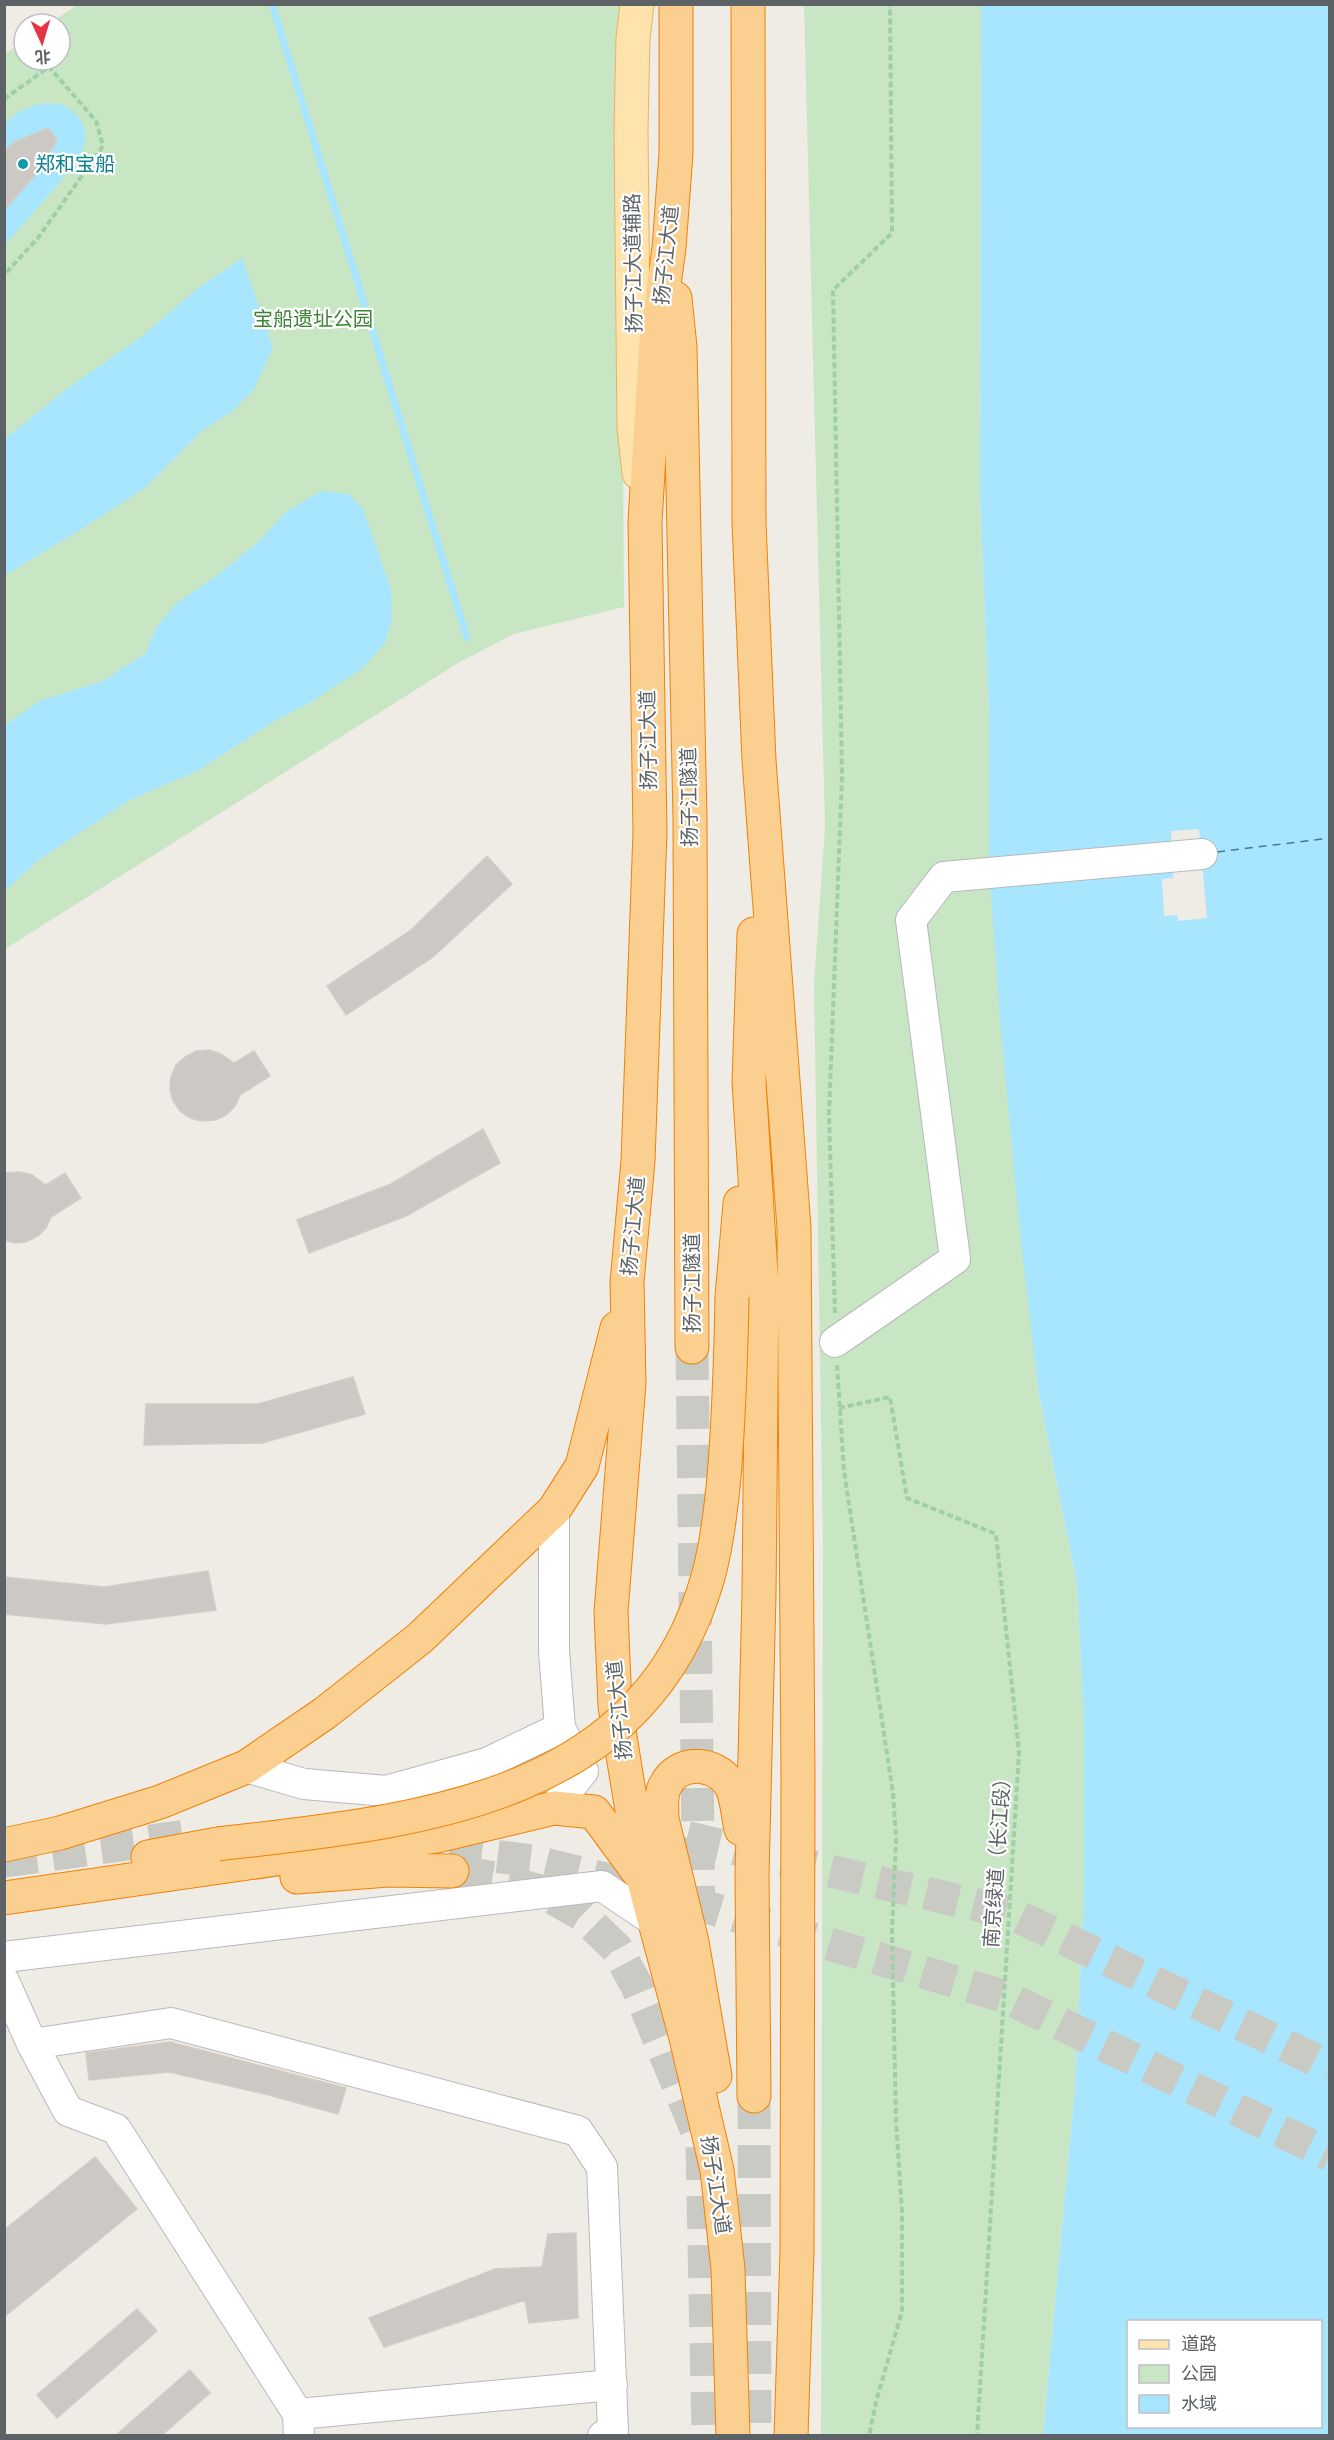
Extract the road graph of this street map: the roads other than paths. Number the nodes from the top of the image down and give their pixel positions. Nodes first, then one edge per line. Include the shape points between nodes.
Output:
1 (637, 4) edge
2 (676, 4) edge
3 (748, 4) edge
4 (669, 248) junction
5 (645, 522) junction
6 (759, 760) junction
7 (1202, 854) dead end
8 (749, 1082) junction
9 (627, 1282) junction
10 (836, 1342) road end
11 (692, 1347) tunnel mouth
12 (554, 1510) junction
13 (560, 1728) junction
14 (246, 1767) junction
15 (554, 1808) junction
16 (4, 1845) edge
17 (452, 1870) tunnel mouth
18 (752, 1875) junction
19 (642, 1878) junction
20 (4, 1882) edge
21 (4, 1898) edge
22 (4, 1919) edge
23 (654, 1921) junction
24 (4, 1957) edge
25 (4, 1981) edge
26 (32, 2044) junction
27 (754, 2096) tunnel mouth
28 (717, 2170) junction
29 (612, 2385) junction
30 (299, 2425) edge
31 (603, 2436) edge
32 (733, 2436) edge
33 (791, 2436) edge

1 - 5 main road, 扬子江大道辅路 via 631,129 634,427
2 - 4 highway, 扬子江大道 via 676,153
3 - 6 highway via 749,523
4 - 5 highway, 扬子江大道 via 656,342
4 - 11 highway, 扬子江隧道 via 680,347 690,807
5 - 9 highway, 扬子江大道 via 650,831 638,1161
6 - 8 highway
6 - 33 highway via 794,1228 798,1848 797,2240
7 - 10 street via 944,877 911,920 955,1259
8 - 18 highway via 762,1289
8 - 20 highway, bridge via 732,1297 722,1509 708,1577 687,1635 660,1680 626,1719 590,1748 540,1776 484,1799 326,1831 218,1844
9 - 12 highway via 582,1466
9 - 19 highway, 扬子江大道 via 629,1383 611,1612 615,1706
12 - 13 street via 554,1651
12 - 14 highway via 420,1638 326,1713
13 - 14 street via 487,1763 386,1791 303,1784
13 - 15 street via 583,1771
14 - 16 highway via 160,1802 60,1833
15 - 19 highway via 594,1812
15 - 21 highway via 437,1836
17 - 22 highway via 388,1870 291,1878
18 - 27 highway
18 - 28 highway via 732,1786 722,1774 707,1766 676,1772 665,1787 662,1819 692,1942 715,2073
19 - 23 highway, 扬子江大道
23 - 24 street via 602,1886
23 - 28 highway, 扬子江大道
25 - 26 street
26 - 29 street via 171,2024 578,2131 602,2167
26 - 30 street via 68,2111 116,2129
28 - 32 highway, 扬子江大道 via 728,2269
29 - 30 street
29 - 31 street via 613,2430

